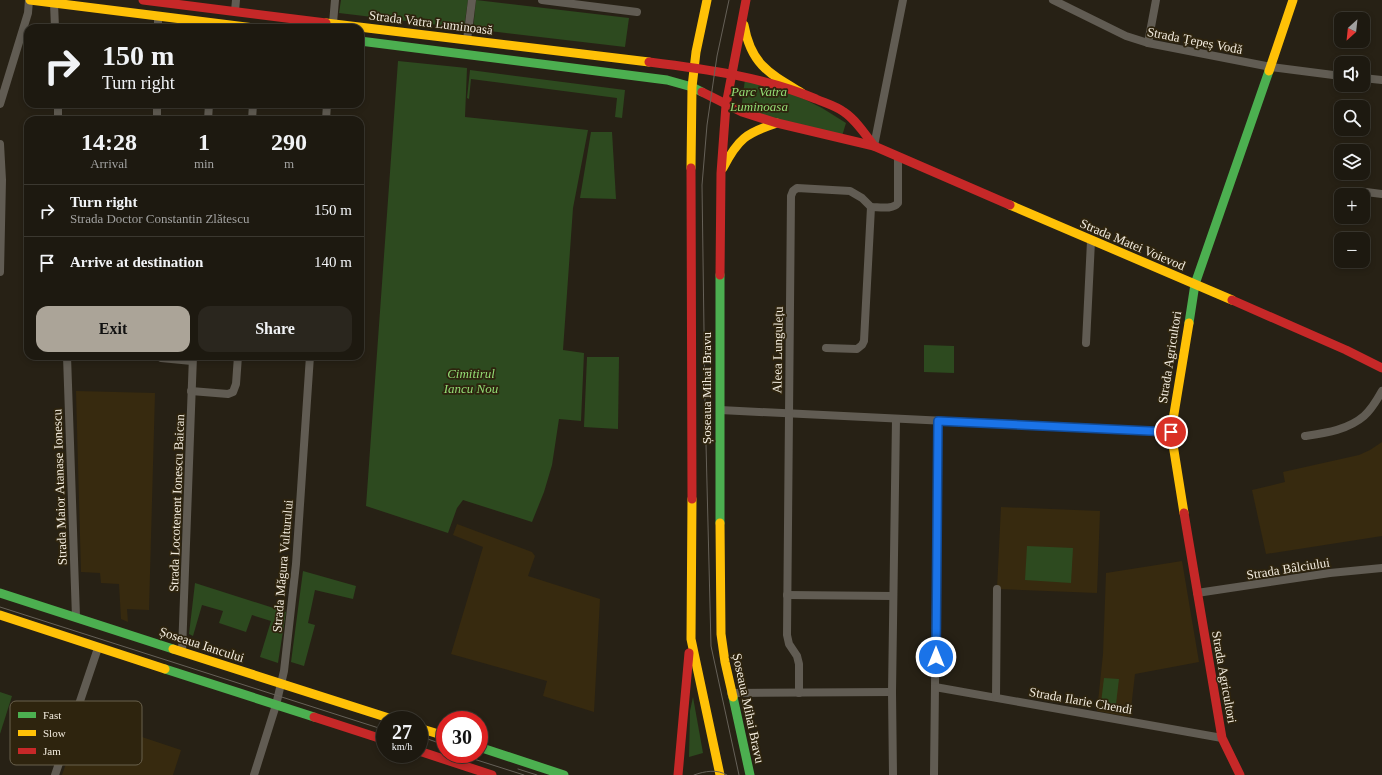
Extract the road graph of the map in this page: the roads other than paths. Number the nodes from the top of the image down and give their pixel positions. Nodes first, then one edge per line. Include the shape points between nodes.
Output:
1 (30, 0) edge
2 (143, 0) edge
3 (236, 0) edge
4 (335, 0) edge
5 (472, 0) edge
6 (542, 0) edge
7 (707, 0) edge
8 (746, 0) edge
9 (903, 0) edge
10 (1052, 0) edge
11 (1156, 0) edge
12 (1293, 0) edge
13 (54, 3) junction
14 (235, 11) junction
15 (637, 12) dead end
16 (743, 15) junction
17 (158, 16) junction
18 (25, 24) edge
19 (55, 24) edge
20 (158, 24) edge
21 (208, 24) edge
22 (320, 24) edge
23 (333, 24) edge
24 (24, 26) edge
25 (364, 29) edge
26 (467, 40) junction
27 (364, 42) edge
28 (1148, 43) junction
29 (1271, 67) junction
30 (694, 68) junction
31 (715, 71) joint
32 (731, 74) junction
33 (1334, 75) edge
34 (1370, 79) edge
35 (1382, 80) edge
36 (692, 87) junction
37 (802, 93) junction
38 (0, 104) edge
39 (726, 105) junction
40 (777, 123) junction
41 (0, 144) edge
42 (874, 146) junction
43 (898, 157) junction
44 (721, 173) junction
45 (1370, 192) edge
46 (1382, 194) edge
47 (871, 207) junction
48 (1091, 241) junction
49 (0, 272) edge
50 (1195, 284) junction
51 (1086, 343) dead end
52 (826, 348) dead end
53 (67, 360) edge
54 (192, 360) edge
55 (238, 360) edge
56 (310, 360) edge
57 (1382, 368) edge
58 (191, 391) junction
59 (1382, 391) edge
60 (720, 410) junction
61 (789, 413) junction
62 (896, 419) junction
63 (938, 421) junction
64 (1171, 432) junction
65 (1305, 436) dead end
66 (1382, 568) edge
67 (997, 589) dead end
68 (0, 593) edge
69 (1197, 594) junction
70 (787, 595) junction
71 (893, 596) junction
72 (0, 615) edge
73 (76, 617) junction
74 (690, 639) junction
75 (98, 648) junction
76 (182, 651) junction
77 (281, 683) junction
78 (935, 687) junction
79 (799, 692) junction
80 (892, 692) junction
81 (731, 693) junction
82 (996, 697) junction
83 (80, 701) edge
84 (276, 705) junction
85 (376, 714) edge
86 (376, 737) edge
87 (1222, 738) junction
88 (488, 750) edge
89 (428, 754) edge
90 (58, 765) edge
91 (749, 772) edge
92 (55, 775) edge
93 (254, 775) edge
94 (492, 775) edge
95 (564, 775) edge
96 (678, 775) edge
97 (720, 775) edge
98 (760, 775) edge
99 (893, 775) edge
100 (934, 775) edge
101 (1240, 775) edge

1 - 13 main road
1 - 18 street
2 - 14 main road, Strada Vatra Luminoasă
3 - 14 street
4 - 23 street
5 - 26 street
6 - 15 street
7 - 30 main road, Șoseaua Mihai Bravu
8 - 16 main road, Șoseaua Mihai Bravu
9 - 42 street
10 - 28 street, Strada Țepeș Vodă via 1126,36
11 - 28 street
12 - 29 main road, Strada Agricultori
13 - 17 main road
13 - 19 street
14 - 22 main road, Strada Vatra Luminoasă
16 - 32 main road, Șoseaua Mihai Bravu
16 - 37 main road via 747,42 756,60 772,74
17 - 20 street
17 - 21 main road
24 - 38 street
25 - 26 main road, Strada Vatra Luminoasă
26 - 30 main road, Strada Vatra Luminoasă
27 - 36 main road via 667,80
28 - 29 street, Strada Țepeș Vodă
29 - 33 street, Strada Țepeș Vodă
29 - 50 main road, Strada Agricultori
30 - 31 main road, Strada Vatra Luminoasă
30 - 36 main road, Șoseaua Mihai Bravu
31 - 32 main road, Strada Matei Voievod
32 - 37 main road, Strada Matei Voievod
32 - 39 main road, Șoseaua Mihai Bravu
34 - 35 street
36 - 39 main road, Strada Matei Voievod
36 - 74 main road, Șoseaua Mihai Bravu
37 - 42 main road, Strada Matei Voievod via 843,111
39 - 40 main road, Strada Matei Voievod
39 - 44 main road, Șoseaua Mihai Bravu
40 - 42 main road, Strada Matei Voievod
40 - 44 main road via 754,131 739,141
41 - 49 street
42 - 43 main road, Strada Matei Voievod
43 - 47 street via 898,203 892,207
43 - 48 main road, Strada Matei Voievod
44 - 60 main road, Șoseaua Mihai Bravu
45 - 46 street
47 - 52 street via 864,341 857,349
47 - 61 street, Aleea Lungulețu via 850,191 797,188 791,196
48 - 50 main road, Strada Matei Voievod
48 - 51 street
50 - 57 main road, Strada Matei Voievod
50 - 64 main road, Strada Agricultori
53 - 73 street, Strada Maior Atanase Ionescu
54 - 58 street, Strada Locotenent Ionescu Baican
55 - 58 street via 233,392 228,394
56 - 77 street, Strada Măgura Vulturului via 296,564
58 - 76 street, Strada Locotenent Ionescu Baican
59 - 65 street via 1363,417 1333,431
60 - 61 street
60 - 81 main road, Șoseaua Mihai Bravu via 721,627
61 - 62 street
61 - 70 street, Aleea Lungulețu
62 - 63 street
62 - 71 street
63 - 64 street
63 - 78 street
64 - 69 main road, Strada Agricultori
66 - 69 street, Strada Bâlciului via 1330,573
67 - 82 street
68 - 73 main road, Șoseaua Iancului
69 - 87 main road, Strada Agricultori
70 - 71 street
70 - 79 street, Aleea Lungulețu via 787,635 799,664
71 - 80 street
72 - 75 main road
73 - 76 main road, Șoseaua Iancului
74 - 96 main road
74 - 97 main road, Șoseaua Mihai Bravu
75 - 83 street
75 - 84 main road
76 - 77 main road, Șoseaua Iancului
77 - 84 street, Strada Măgura Vulturului
77 - 85 main road, Șoseaua Iancului
78 - 82 street, Strada Ilarie Chendi
78 - 100 street
79 - 80 street
79 - 81 street
80 - 99 street
81 - 91 main road, Șoseaua Mihai Bravu
82 - 87 street, Strada Ilarie Chendi
84 - 86 main road
84 - 93 street, Strada Măgura Vulturului
87 - 101 main road, Strada Agricultori
88 - 95 main road
89 - 94 main road
90 - 92 street
91 - 98 street

